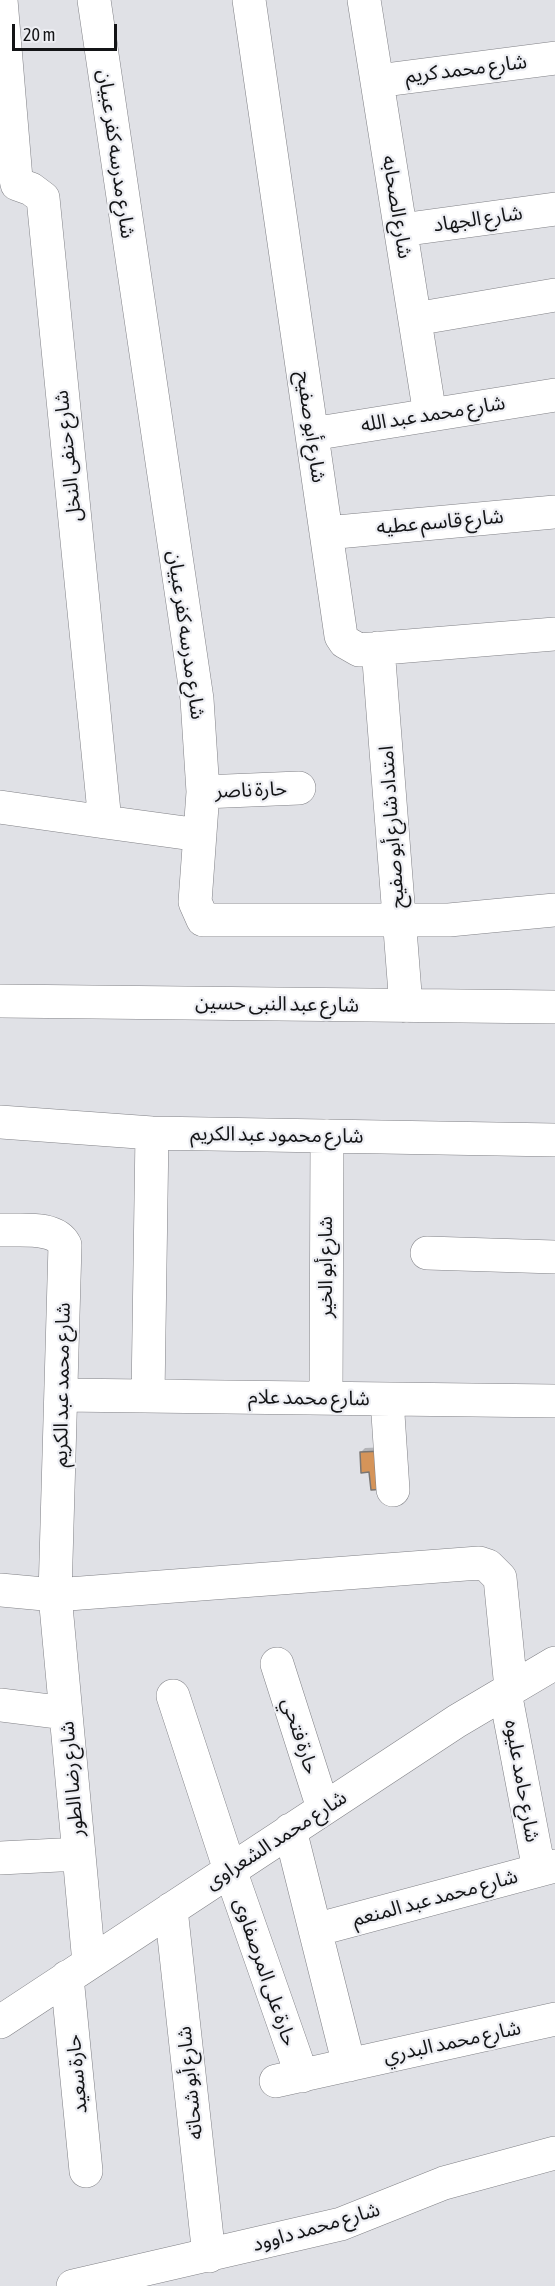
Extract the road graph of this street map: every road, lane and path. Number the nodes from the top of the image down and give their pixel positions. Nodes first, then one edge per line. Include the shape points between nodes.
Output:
1 (1, 0) edge
2 (94, 0) edge
3 (249, 0) edge
4 (364, 0) edge
5 (555, 58) edge
6 (377, 81) junction
7 (555, 208) edge
8 (401, 230) junction
9 (555, 296) edge
10 (415, 319) junction
11 (555, 395) edge
12 (430, 415) junction
13 (312, 434) junction
14 (555, 512) edge
15 (326, 533) junction
16 (555, 634) edge
17 (378, 648) junction
18 (299, 788) dead end
19 (203, 792) junction
20 (0, 807) edge
21 (105, 822) junction
22 (200, 836) junction
23 (555, 910) edge
24 (400, 920) junction
25 (0, 1001) edge
26 (406, 1006) junction
27 (555, 1007) edge
28 (0, 1122) edge
29 (152, 1133) junction
30 (327, 1136) junction
31 (555, 1140) edge
32 (0, 1230) edge
33 (427, 1253) dead end
34 (555, 1257) edge
35 (62, 1395) junction
36 (148, 1396) junction
37 (326, 1398) junction
38 (387, 1399) junction
39 (555, 1401) edge
40 (393, 1490) dead end
41 (0, 1590) edge
42 (55, 1595) junction
43 (555, 1663) edge
44 (277, 1664) dead end
45 (508, 1690) junction
46 (173, 1696) dead end
47 (0, 1705) edge
48 (66, 1713) junction
49 (323, 1808) junction
50 (290, 1830) junction
51 (79, 1854) junction
52 (0, 1858) edge
53 (547, 1868) edge
54 (230, 1870) junction
55 (171, 1909) junction
56 (315, 1930) junction
57 (78, 1970) junction
58 (555, 2019) edge
59 (0, 2022) edge
60 (349, 2065) junction
61 (289, 2079) joint
62 (555, 2153) edge
63 (86, 2172) dead end
64 (209, 2256) junction
65 (73, 2286) edge

1 - 21 street, شارع حنفى النخل via 17,184 43,198
2 - 19 street, شارع مدرسه كفر عبيان via 196,699
3 - 13 street, شارع أبو صفيح
4 - 6 street, شارع الصحابه
5 - 6 street, شارع محمد كريم
6 - 8 street, شارع الصحابه
7 - 8 street, شارع الجهاد
8 - 10 street, شارع الصحابه
9 - 10 street
10 - 12 street, شارع الصحابه
11 - 12 street, شارع محمد عبد الله
12 - 13 street, شارع محمد عبد الله
13 - 15 street, شارع أبو صفيح
14 - 15 street, شارع قاسم عطيه
15 - 17 street, شارع أبو صفيح via 341,636 359,650
16 - 17 street, شارع أبو صفيح
17 - 24 street, امتداد شارع أبو صفيح
18 - 19 street, حارة ناصر
19 - 22 street, شارع مدرسه كفر عبيان
20 - 21 street
21 - 22 street
22 - 24 street, شارع مدرسه كفر عبيان via 195,902 203,920
23 - 24 street, شارع مدرسه كفر عبيان via 448,920
24 - 26 street, امتداد شارع أبو صفيح
25 - 26 street, شارع عبد النبى حسين
26 - 27 street, شارع عبد النبى حسين
28 - 29 street, شارع محمود عبد الكريم
29 - 30 street, شارع محمود عبد الكريم
29 - 36 street
30 - 31 street, شارع محمود عبد الكريم
30 - 37 street, شارع أبو الخير
32 - 35 street, شارع محمد عبد الكريم via 51,1232 65,1245
33 - 34 street
35 - 36 street, شارع محمد علام
35 - 42 street, شارع محمد عبد الكريم
36 - 37 street, شارع محمد علام
37 - 38 street, شارع محمد علام
38 - 39 street, شارع محمد علام
38 - 40 street
41 - 42 street, شارع حامد عليوه
42 - 45 street, شارع حامد عليوه via 479,1563 500,1578
42 - 48 street, شارع رضا الطور
43 - 45 street, شارع محمد الشعراوى
44 - 49 street, حارة فتحي
45 - 49 street, شارع محمد الشعراوى
45 - 53 street, شارع حامد عليوه
46 - 54 street, حارة على المرصفاوى
47 - 48 street
48 - 51 street, شارع رضا الطور
49 - 50 street, شارع محمد الشعراوى
50 - 54 street, شارع محمد الشعراوى
50 - 56 street
51 - 52 street
51 - 57 street, شارع رضا الطور
53 - 56 street, شارع محمد عبد المنعم
54 - 55 street, شارع محمد الشعراوى
54 - 61 street, حارة على المرصفاوى
55 - 57 street, شارع محمد الشعراوى
55 - 64 street, شارع أبو شحاته
56 - 60 street
57 - 59 street, شارع محمد الشعراوى
57 - 63 street, حارة سعيد
58 - 60 street, شارع محمد البدري
60 - 61 street, شارع محمد البدري
62 - 64 street, شارع محمد داوود via 444,2183 341,2224
64 - 65 street, شارع محمد داوود

